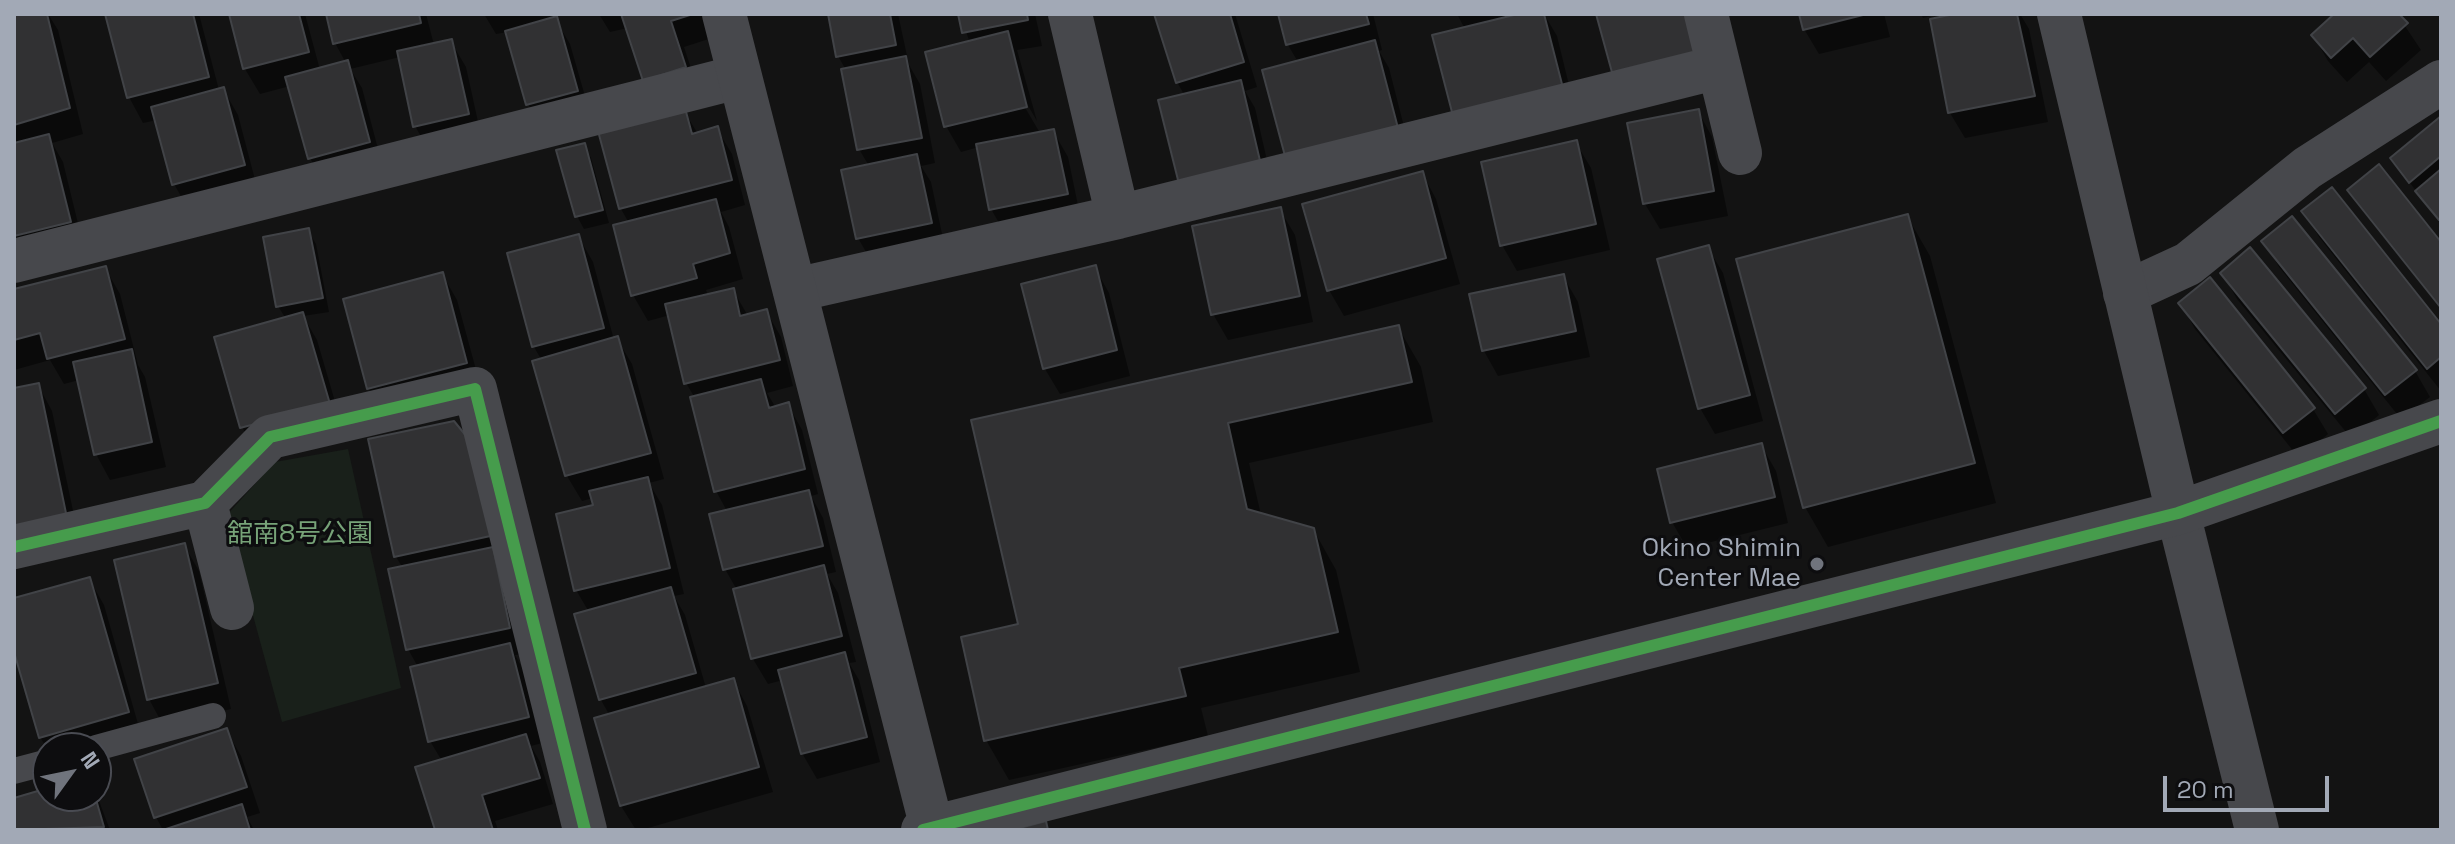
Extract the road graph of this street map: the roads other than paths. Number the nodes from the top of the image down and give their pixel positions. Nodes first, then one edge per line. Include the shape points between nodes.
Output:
1 (724, 14) edge
2 (1070, 14) edge
3 (1706, 14) edge
4 (2059, 14) edge
5 (1719, 67) junction
6 (738, 77) junction
7 (2441, 82) edge
8 (1740, 153) dead end
9 (1118, 217) junction
10 (14, 261) edge
11 (795, 290) junction
12 (2125, 293) junction
13 (2441, 421) edge
14 (205, 503) junction
15 (2178, 513) junction
16 (14, 547) edge
17 (232, 608) dead end
18 (213, 716) dead end
19 (112, 744) edge
20 (929, 829) edge
21 (585, 830) edge
22 (2257, 830) edge

1 - 6 street
2 - 9 street
3 - 5 street
4 - 12 street
5 - 8 street
5 - 9 street
6 - 10 street
6 - 11 street
7 - 12 street via 2307,168 2188,264
9 - 11 street
11 - 20 street
12 - 15 street
13 - 15 street
14 - 16 street
14 - 17 street
14 - 21 street via 270,437 475,389
15 - 20 street
15 - 22 street
18 - 19 lane

